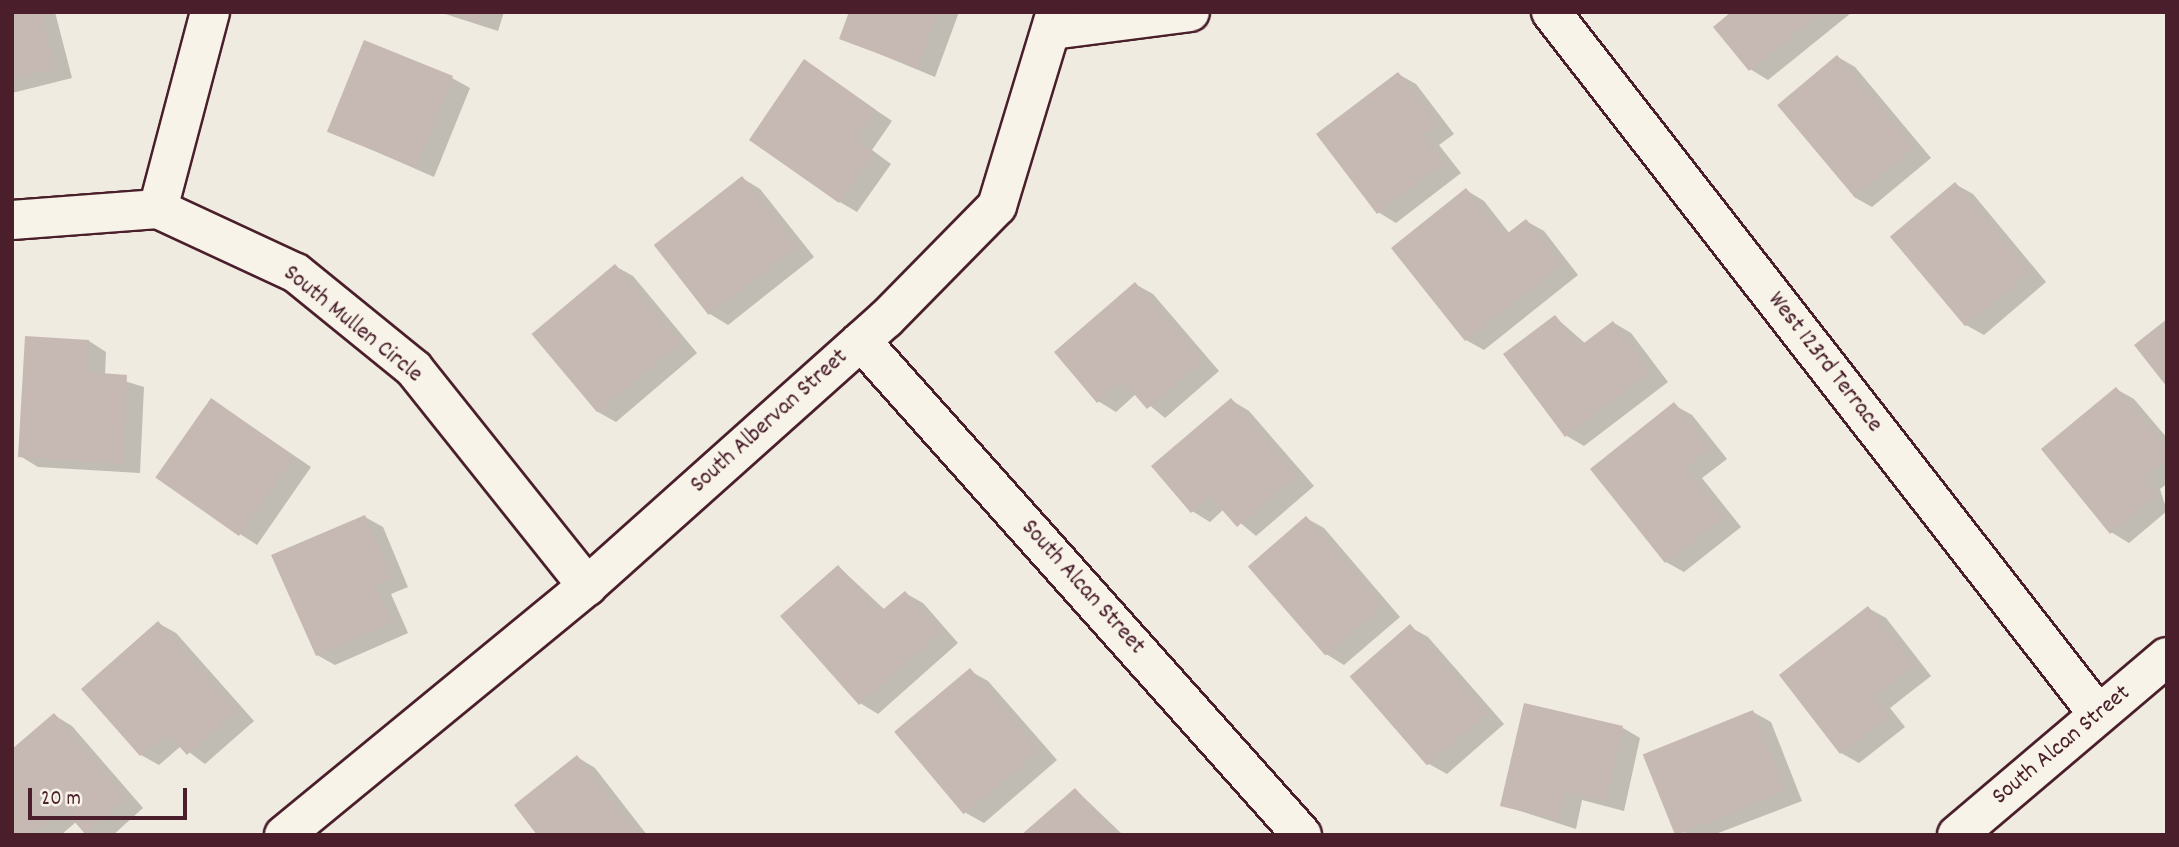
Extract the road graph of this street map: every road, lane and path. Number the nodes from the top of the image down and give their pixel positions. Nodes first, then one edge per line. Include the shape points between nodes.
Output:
1 (210, 12) edge
2 (1190, 12) edge
3 (1551, 12) edge
4 (1054, 21) edge
5 (158, 209) junction
6 (12, 220) edge
7 (861, 341) junction
8 (587, 586) junction
9 (2167, 657) edge
10 (2098, 714) junction
11 (305, 828) edge
12 (1303, 835) edge
13 (1956, 835) edge

1 - 5 street
2 - 4 street, South Albervan Street
3 - 10 street, West 123rd Terrace
4 - 7 street, South Albervan Street via 997,206
5 - 6 street, South Mullen Circle
5 - 8 street, South Mullen Circle via 296,273 414,369
7 - 8 street, South Albervan Street
7 - 12 street, South Alcan Street
8 - 11 street, South Albervan Street
9 - 10 street, South Alcan Street
10 - 13 street, South Alcan Street

